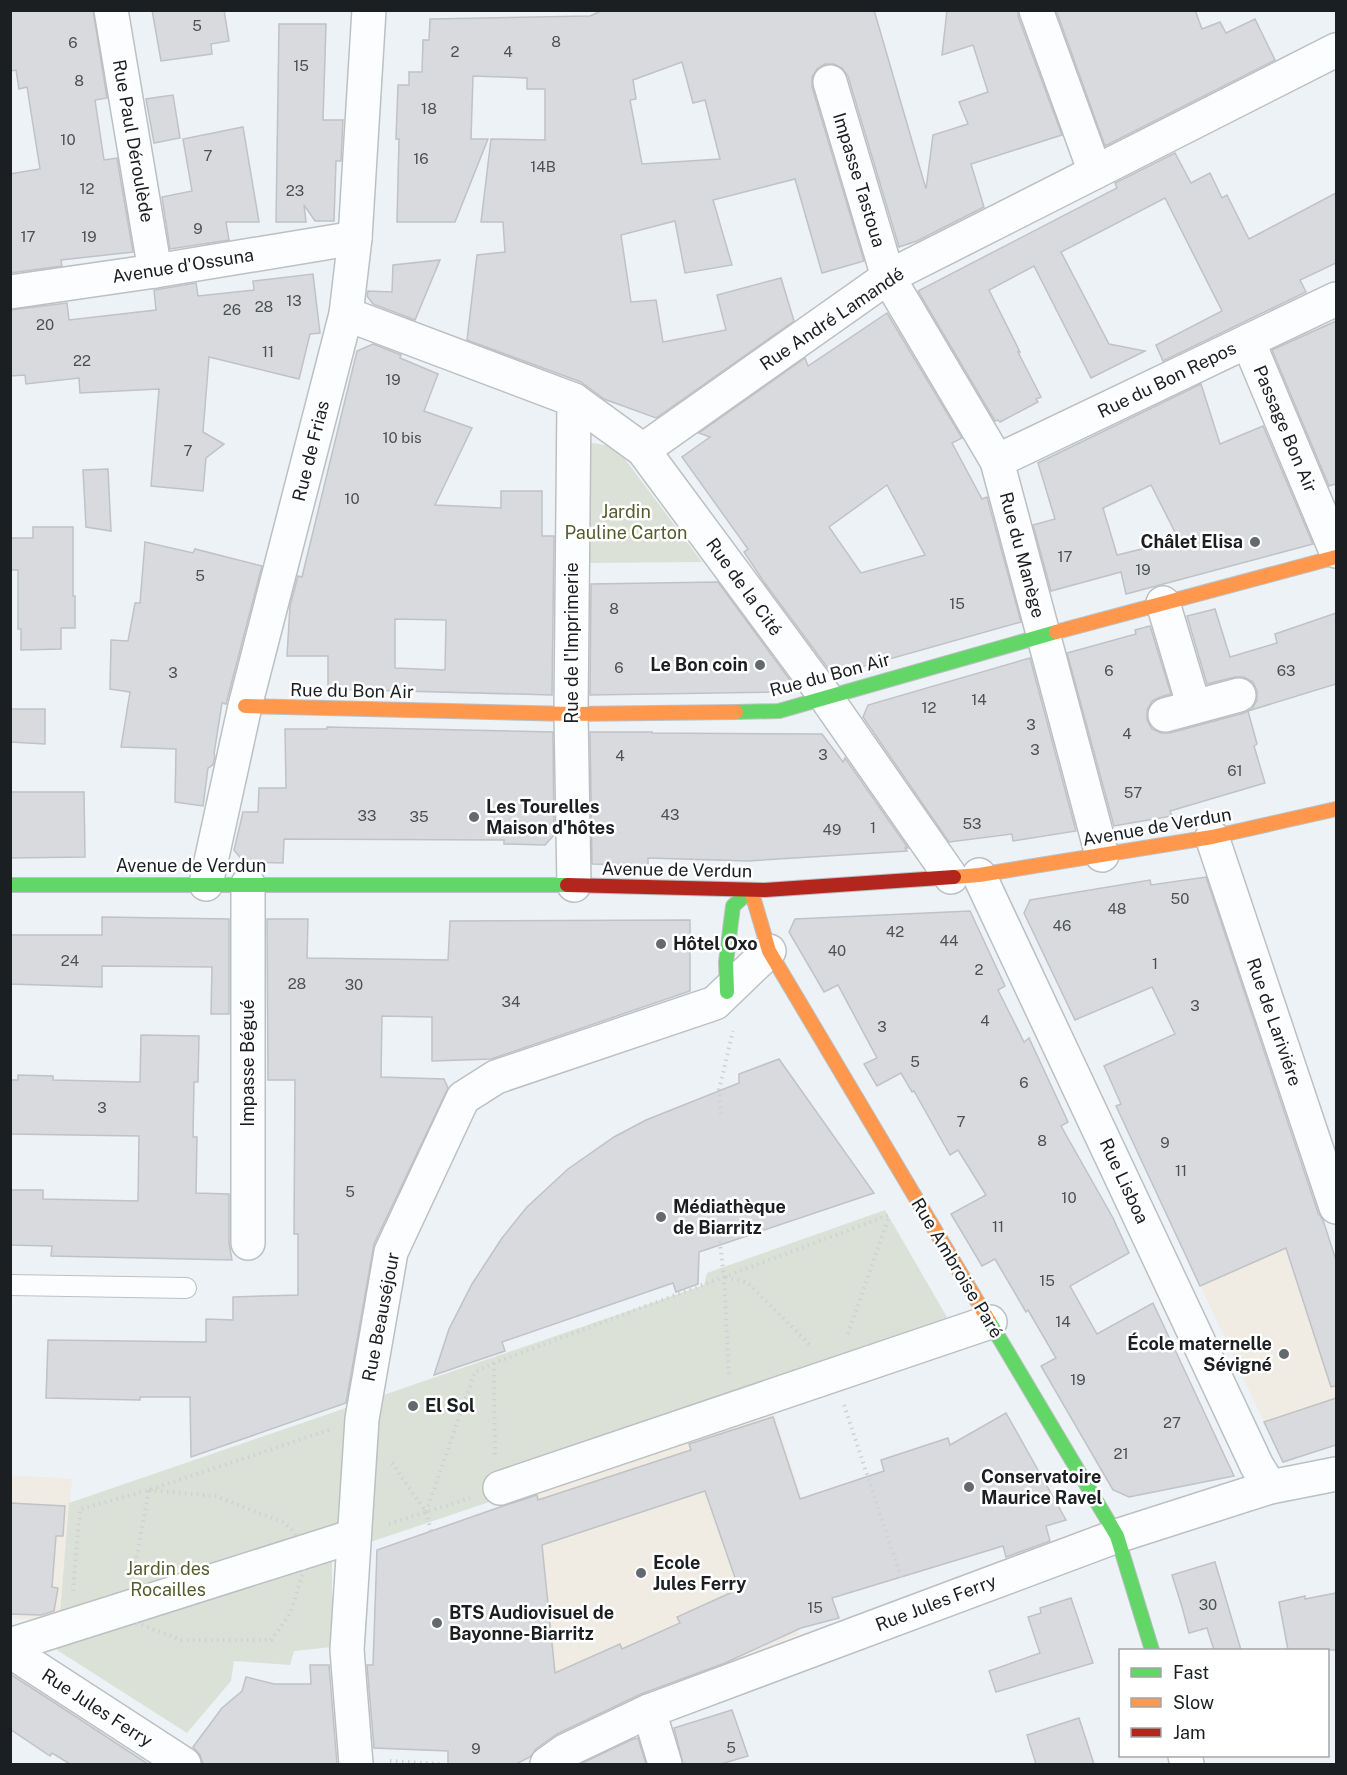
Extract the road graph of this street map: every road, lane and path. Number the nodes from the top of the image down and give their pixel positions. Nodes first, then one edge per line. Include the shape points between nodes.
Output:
1 (111, 10) edge
2 (369, 10) edge
3 (1036, 10) edge
4 (1333, 59) edge
5 (830, 82) dead end
6 (1095, 172) junction
7 (355, 238) junction
8 (155, 271) junction
9 (888, 277) junction
10 (10, 292) edge
11 (1336, 299) edge
12 (346, 314) junction
13 (1248, 341) junction
14 (574, 400) junction
15 (643, 450) junction
16 (997, 461) junction
17 (1336, 551) edge
18 (1336, 557) edge
19 (1163, 603) junction
20 (1044, 635) junction
21 (1239, 695) dead end
22 (825, 696) junction
23 (245, 706) junction
24 (571, 714) junction
25 (1336, 809) edge
26 (1212, 837) junction
27 (1102, 855) junction
28 (965, 876) junction
29 (206, 884) junction
30 (248, 884) junction
31 (10, 885) edge
32 (574, 885) junction
33 (751, 890) junction
34 (769, 951) junction
35 (727, 992) junction
36 (734, 1030) dead end
37 (721, 1114) dead end
38 (903, 1176) junction
39 (1336, 1207) edge
40 (889, 1215) junction
41 (718, 1235) dead end
42 (248, 1243) dead end
43 (724, 1277) junction
44 (10, 1285) edge
45 (186, 1288) dead end
46 (990, 1323) junction
47 (494, 1363) junction
48 (834, 1375) junction
49 (729, 1383) dead end
50 (362, 1419) junction
51 (1336, 1473) edge
52 (498, 1476) junction
53 (1270, 1487) junction
54 (149, 1490) junction
55 (161, 1491) dead end
56 (426, 1512) junction
57 (431, 1531) dead end
58 (354, 1536) junction
59 (1117, 1536) junction
60 (913, 1612) junction
61 (69, 1626) junction
62 (10, 1645) edge
63 (1152, 1649) edge
64 (10, 1651) edge
65 (649, 1711) junction
66 (369, 1763) edge
67 (184, 1764) edge
68 (442, 1764) edge
69 (547, 1764) edge
70 (665, 1764) edge

1 - 8 street, Rue Paul Déroulède
2 - 7 street, Rue de Frias
3 - 6 street
4 - 6 street, Rue André Lamandé
5 - 9 street, Impasse Tastoua
6 - 9 street, Rue André Lamandé
7 - 8 street, Avenue d'Ossuna
7 - 12 street, Rue de Frias
8 - 10 street, Avenue d'Ossuna
9 - 15 street, Rue André Lamandé
9 - 16 street, Rue du Manège
11 - 13 street, Rue du Bon Repos
12 - 14 street, Rue de la Cité
12 - 23 street, Rue de Frias
13 - 16 street, Rue du Bon Repos
13 - 17 street, Passage Bon Air
14 - 15 street, Rue de la Cité
14 - 24 street, Rue de l'Imprimerie
15 - 22 street, Rue de la Cité
16 - 20 street, Rue du Manège
18 - 19 street, Rue du Bon Air
19 - 20 street, Rue du Bon Air
19 - 21 street via 1179,711
20 - 22 street, Rue du Bon Air
20 - 27 street, Rue du Manège
22 - 24 street, Rue du Bon Air via 779,711
22 - 28 street, Rue de la Cité
23 - 24 street, Rue du Bon Air
23 - 29 street, Rue de Frias
24 - 32 street, Rue de l'Imprimerie
25 - 26 street, Avenue de Verdun
26 - 27 street, Avenue de Verdun
26 - 39 street, Rue de Lariviére
27 - 28 street, Avenue de Verdun
28 - 33 street, Avenue de Verdun
28 - 53 street, Rue Lisboa
29 - 30 street, Avenue de Verdun
29 - 31 street, Avenue de Verdun
30 - 32 street, Avenue de Verdun
30 - 42 street, Impasse Bégué
32 - 33 street, Avenue de Verdun
33 - 34 street, Rue Ambroise Paré
33 - 35 street via 733,906 726,962
34 - 35 street, Rue Beauséjour
34 - 38 street, Rue Ambroise Paré
35 - 50 street, Rue Beauséjour via 715,1003 496,1077 463,1098 391,1252
36 - 37 path via 719,1090
38 - 40 path
38 - 46 street, Rue Ambroise Paré
40 - 43 path
40 - 48 path
41 - 43 path
43 - 47 path
43 - 48 path via 748,1283 819,1354
43 - 49 path
44 - 45 lane
46 - 48 street
46 - 59 street, Rue Ambroise Paré
47 - 52 path
47 - 56 path via 475,1372
48 - 52 street
48 - 60 path
50 - 54 path
50 - 56 path
50 - 58 street, Rue Beauséjour
51 - 53 street, Rue Jules Ferry
52 - 56 path
53 - 59 street, Rue Jules Ferry
54 - 55 path
54 - 61 path via 80,1509
56 - 57 path
56 - 58 path
58 - 61 street
58 - 66 street, Rue Beauséjour via 346,1650
59 - 60 street, Rue Jules Ferry
59 - 63 street, Rue Ambroise Paré
60 - 65 street, Rue Jules Ferry
61 - 62 street
64 - 67 street, Rue Jules Ferry
65 - 69 street, Rue Jules Ferry via 565,1751
65 - 70 street
66 - 68 path

